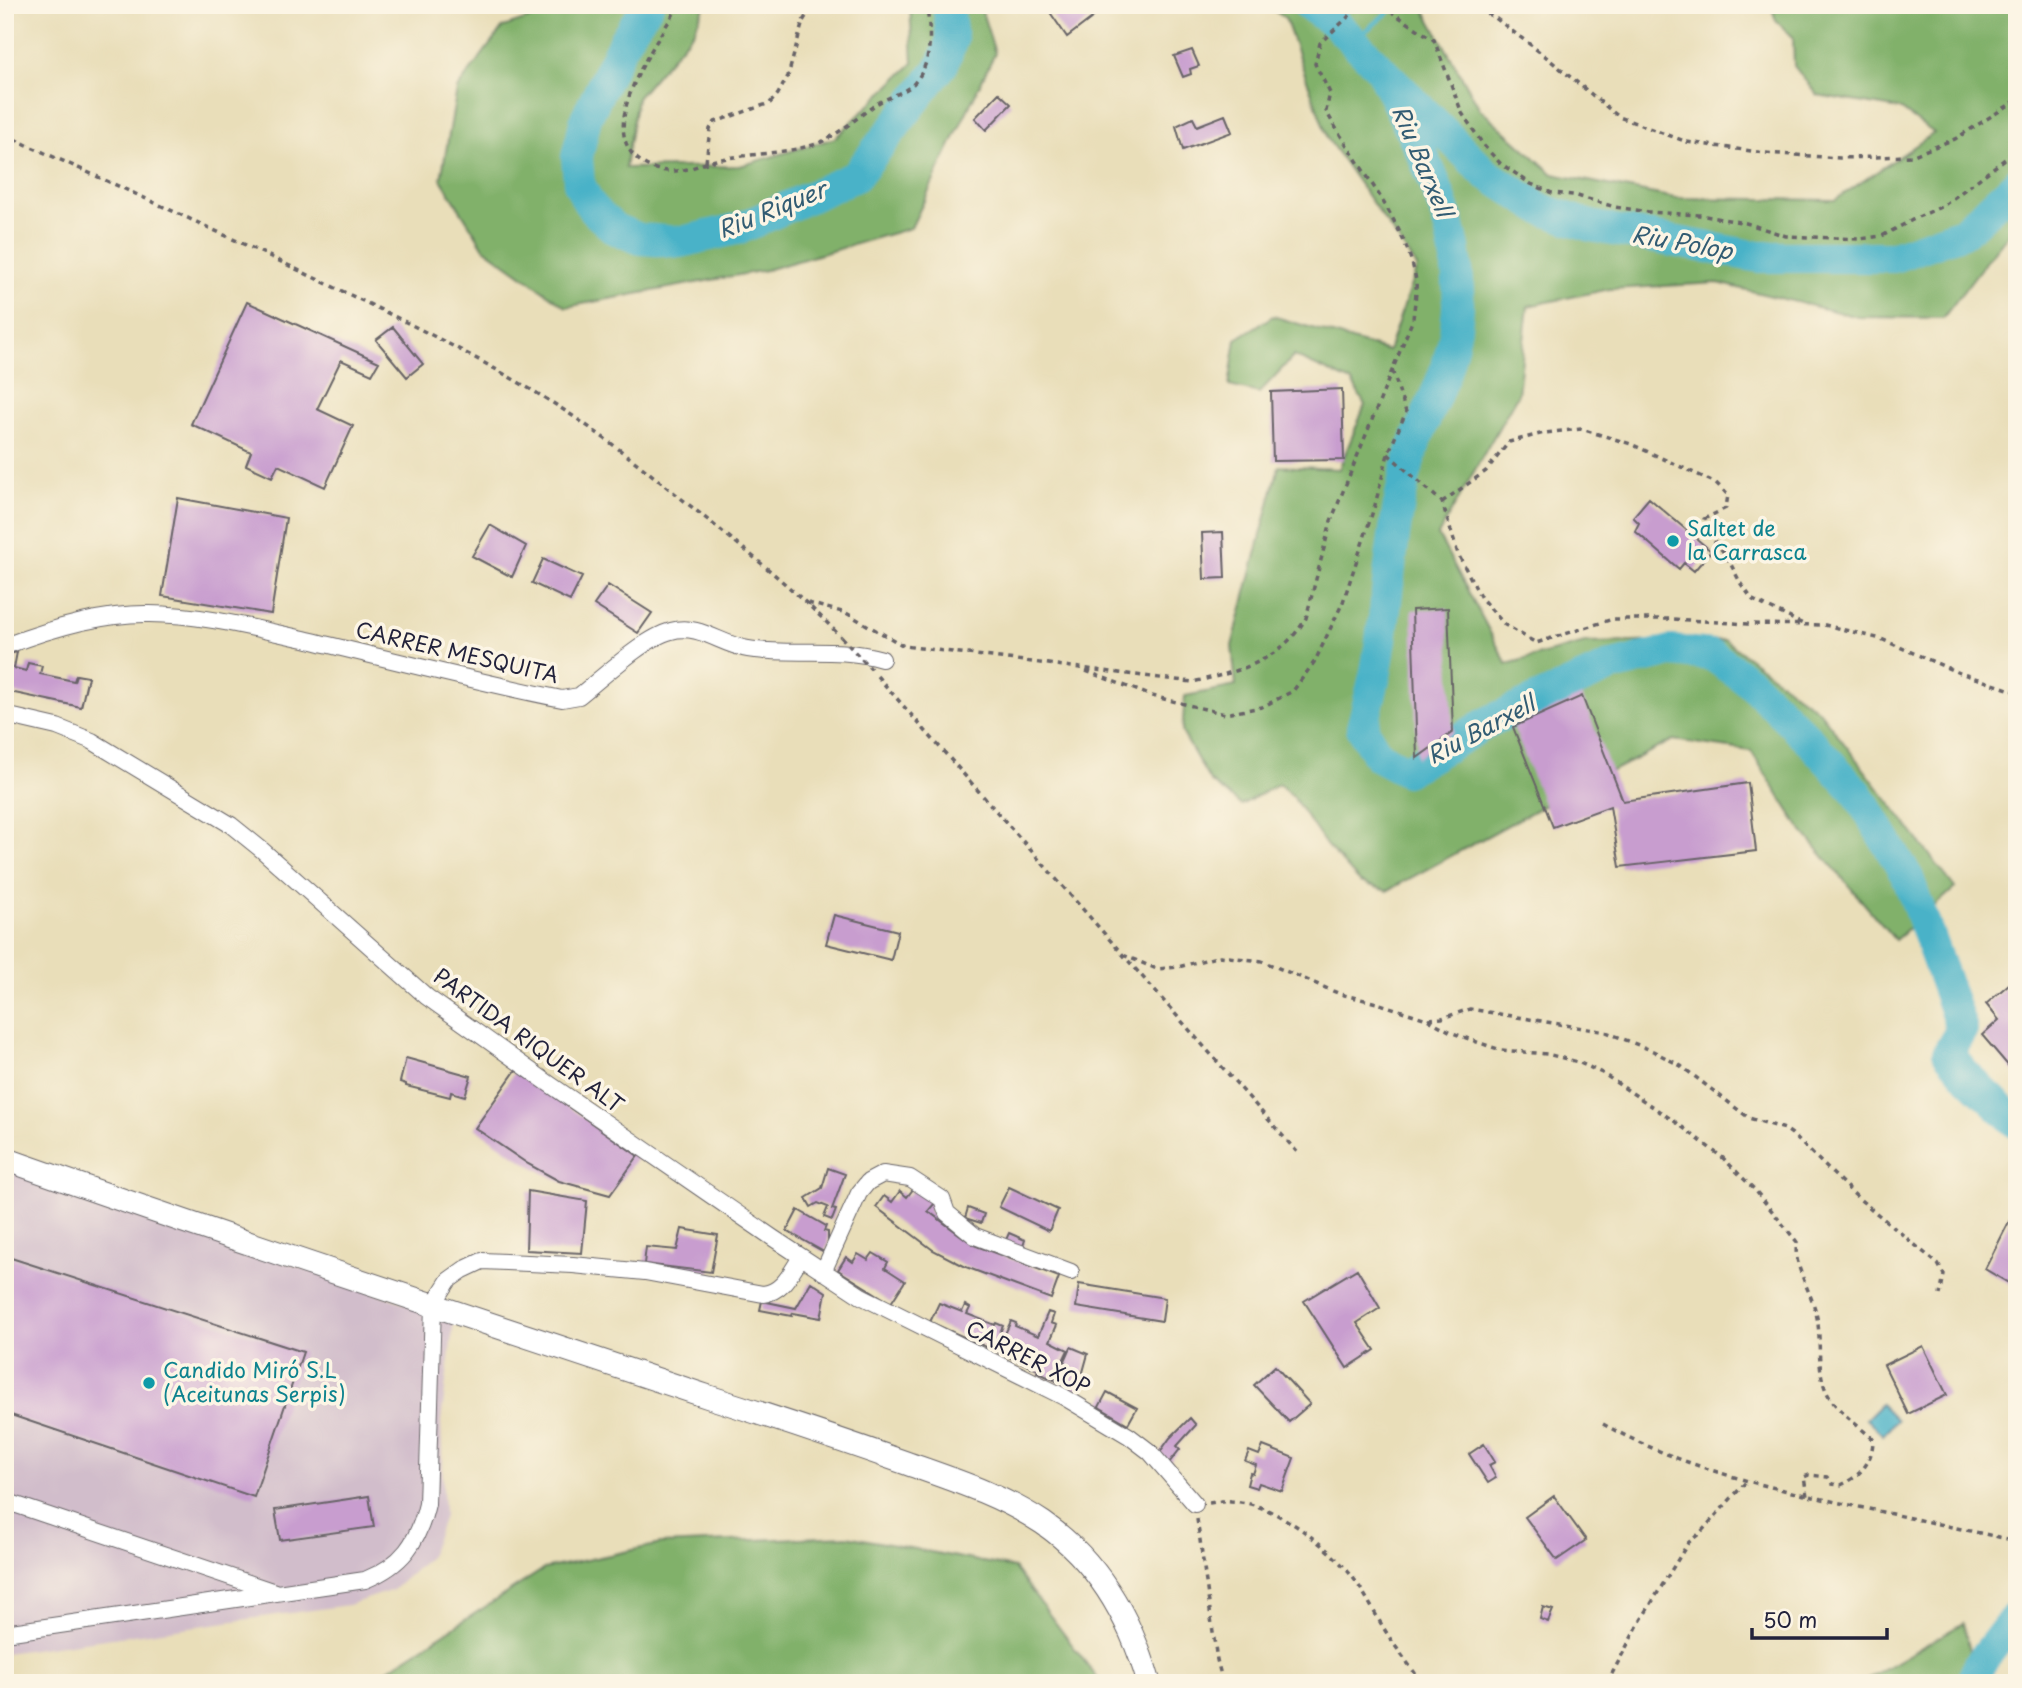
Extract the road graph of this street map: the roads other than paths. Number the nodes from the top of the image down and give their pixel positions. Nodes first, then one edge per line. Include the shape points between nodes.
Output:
1 (5, 646) edge
2 (876, 664) road end
3 (5, 715) edge
4 (5, 1159) edge
5 (801, 1257) junction
6 (823, 1272) junction
7 (1071, 1272) dead end
8 (433, 1305) junction
9 (5, 1501) edge
10 (1195, 1504) road end
11 (278, 1593) junction
12 (5, 1633) edge
13 (1149, 1683) edge

1 - 2 street, CARRER MESQUITA via 107,619 169,615 264,630 562,699 579,696 659,635 680,629 746,649 869,655
3 - 5 street, PARTIDA RIQUER ALT via 92,741 231,825 427,997
4 - 8 main road
5 - 6 street, PARTIDA RIQUER ALT
5 - 8 street via 783,1285 763,1294 645,1272 482,1261 449,1280
6 - 7 street via 859,1192 883,1174 910,1178 942,1199 947,1213 975,1236
6 - 10 street, CARRER XOP via 1129,1436 1150,1452
8 - 11 street via 429,1489 417,1535 384,1573
8 - 13 main road via 852,1444 985,1491 1018,1508 1066,1543 1102,1581 1132,1634
9 - 11 street
11 - 12 street

